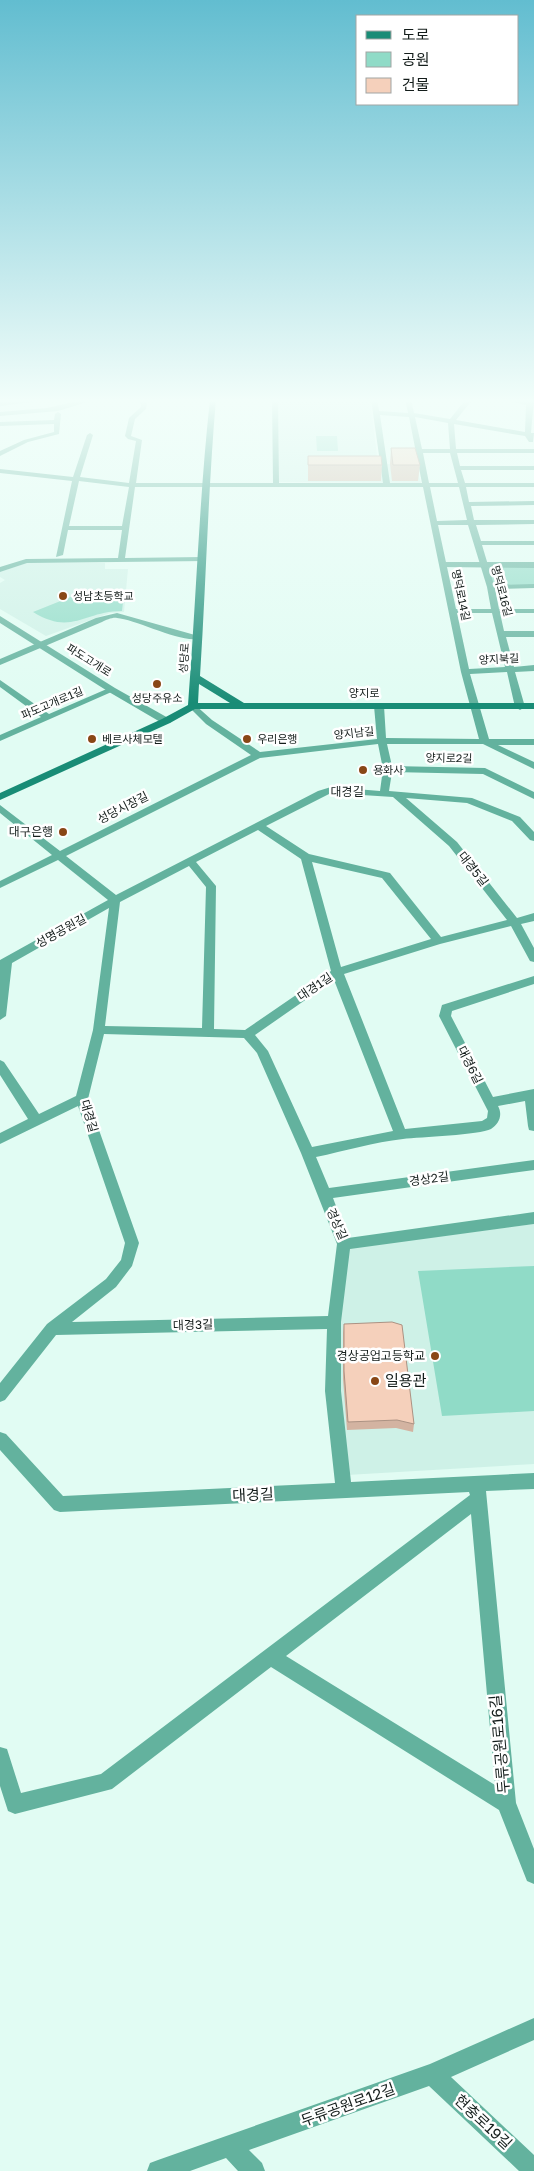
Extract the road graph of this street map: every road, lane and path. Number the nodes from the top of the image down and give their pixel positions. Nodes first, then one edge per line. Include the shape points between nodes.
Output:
1 (71, 500) edge
2 (130, 500) edge
3 (204, 500) edge
4 (430, 500) edge
5 (465, 500) edge
6 (534, 503) edge
7 (466, 504) junction
8 (470, 522) junction
9 (534, 522) edge
10 (436, 523) junction
11 (65, 528) junction
12 (124, 528) junction
13 (534, 542) edge
14 (477, 543) junction
15 (59, 555) junction
16 (203, 559) junction
17 (50, 560) junction
18 (67, 560) junction
19 (120, 560) junction
20 (443, 565) junction
21 (483, 565) junction
22 (534, 565) edge
23 (0, 570) edge
24 (534, 586) edge
25 (491, 587) junction
26 (452, 611) junction
27 (495, 611) junction
28 (534, 611) edge
29 (0, 619) edge
30 (502, 634) junction
31 (534, 634) edge
32 (198, 637) junction
33 (41, 645) junction
34 (0, 662) edge
35 (534, 668) edge
36 (512, 671) junction
37 (465, 672) junction
38 (195, 677) junction
39 (0, 683) edge
40 (112, 690) junction
41 (14, 693) junction
42 (0, 699) edge
43 (193, 706) junction
44 (240, 706) junction
45 (379, 706) junction
46 (475, 706) junction
47 (520, 706) junction
48 (534, 706) edge
49 (47, 718) junction
50 (166, 721) junction
51 (0, 738) edge
52 (382, 741) junction
53 (485, 742) junction
54 (534, 742) edge
55 (258, 755) junction
56 (534, 766) edge
57 (388, 769) junction
58 (389, 793) junction
59 (534, 796) edge
60 (0, 797) edge
61 (0, 808) edge
62 (534, 819) edge
63 (521, 823) junction
64 (258, 825) junction
65 (534, 838) edge
66 (59, 855) junction
67 (306, 857) junction
68 (190, 861) junction
69 (0, 884) edge
70 (115, 900) junction
71 (534, 916) edge
72 (514, 922) junction
73 (438, 941) junction
74 (534, 958) edge
75 (4, 963) edge
76 (337, 972) junction
77 (534, 980) edge
78 (0, 1016) edge
79 (99, 1030) junction
80 (208, 1032) junction
81 (247, 1034) junction
82 (0, 1065) edge
83 (532, 1095) edge
84 (82, 1099) junction
85 (490, 1103) junction
86 (36, 1121) junction
87 (534, 1126) edge
88 (401, 1134) junction
89 (0, 1139) edge
90 (308, 1153) junction
91 (534, 1165) edge
92 (324, 1194) junction
93 (534, 1218) edge
94 (344, 1244) junction
95 (334, 1322) junction
96 (52, 1329) junction
97 (0, 1395) edge
98 (0, 1439) edge
99 (534, 1481) edge
100 (344, 1490) junction
101 (478, 1491) junction
102 (271, 1657) junction
103 (0, 1756) edge
104 (506, 1803) junction
105 (534, 1874) edge
106 (534, 2029) edge
107 (432, 2074) junction
108 (230, 2146) junction
109 (532, 2167) edge
110 (158, 2171) edge
111 (254, 2171) edge

1 - 11 street
2 - 12 street
3 - 16 main road, 성당로
4 - 10 street, 명덕로14길
5 - 7 street, 명덕로16길
6 - 7 street
7 - 8 street, 명덕로16길
8 - 9 street
8 - 10 street
8 - 14 street, 명덕로16길
10 - 20 street, 명덕로14길
11 - 12 street
11 - 15 street
12 - 19 street
13 - 14 street
14 - 21 street, 명덕로16길
15 - 17 street
15 - 18 street
16 - 19 street
16 - 32 main road, 성당로
17 - 18 street
17 - 23 street via 26,561
18 - 19 street
20 - 21 street
20 - 26 street, 명덕로14길
21 - 22 street
21 - 25 street, 명덕로16길
24 - 25 street
25 - 27 street, 명덕로16길
26 - 27 street
26 - 37 street, 명덕로14길
27 - 28 street
27 - 30 street, 명덕로16길
29 - 33 street, 파도고개로
30 - 31 street
30 - 36 street, 명덕로16길
32 - 33 street via 176,634 116,616
32 - 38 main road, 성당로
33 - 34 street
33 - 40 street, 파도고개로
35 - 36 street, 양지북길
36 - 37 street, 양지북길
36 - 47 street, 명덕로16길
37 - 46 street, 명덕로14길
38 - 43 main road, 성당로
38 - 44 main road
39 - 41 street
40 - 49 street, 파도고개로1길
40 - 50 street, 파도고개로
41 - 42 street
41 - 49 street
43 - 44 main road, 양지로
43 - 50 main road
43 - 55 street via 208,722
44 - 45 main road, 양지로
45 - 46 main road, 양지로
45 - 52 street
46 - 47 main road, 양지로
46 - 53 street, 명덕로14길
47 - 48 main road, 양지로
49 - 51 street, 파도고개로1길
50 - 60 main road
52 - 53 street, 양지남길
52 - 55 street, 양지남길
52 - 57 street
53 - 54 street, 양지남길
53 - 56 street
55 - 66 street, 성당시장길
57 - 58 street
57 - 59 street, 양지로2길 via 485,771
58 - 63 street, 대경길 via 469,800
58 - 64 street, 대경길 via 345,790 321,793
58 - 72 street, 대경5길 via 453,844
61 - 66 street
62 - 63 street
63 - 65 street, 대경길
64 - 67 street
64 - 68 street, 대경길
66 - 69 street, 성당시장길
66 - 70 street
67 - 73 street via 386,875
67 - 76 street
68 - 70 street, 대경길
68 - 80 street via 211,886
70 - 75 street, 성명공원길
70 - 79 street, 대경길
71 - 72 street, 대경1길
72 - 73 street, 대경1길
72 - 74 street, 대경5길
73 - 76 street, 대경1길
75 - 78 street, 성명공원길
76 - 81 street, 대경1길
76 - 88 street
77 - 85 street, 대경6길 via 446,1008 445,1016
79 - 80 street
79 - 84 street, 대경길
80 - 81 street
81 - 90 street, 경상길 via 262,1051
82 - 86 street
83 - 85 street
83 - 87 street
84 - 86 street
84 - 96 street, 대경길 via 132,1244 127,1262 111,1283
85 - 88 street via 494,1110 493,1120 484,1126
86 - 89 street
88 - 90 street
90 - 92 street, 경상길
91 - 92 street, 경상2길
92 - 94 street, 경상길
93 - 94 street, 경상길
94 - 95 street
95 - 96 street, 대경3길
95 - 100 street via 333,1390
96 - 97 street, 대경길
98 - 100 street, 대경길 via 60,1504
99 - 101 street, 대경길
100 - 101 street, 대경길
101 - 102 street
101 - 104 street, 두류공원로16길
102 - 103 street via 105,1782 15,1804
102 - 104 street, 두류공원로16길
104 - 105 street
106 - 107 street, 두류공원로12길
107 - 108 street, 두류공원로12길
107 - 109 street, 현충로19길
108 - 110 street, 두류공원로12길
108 - 111 street

